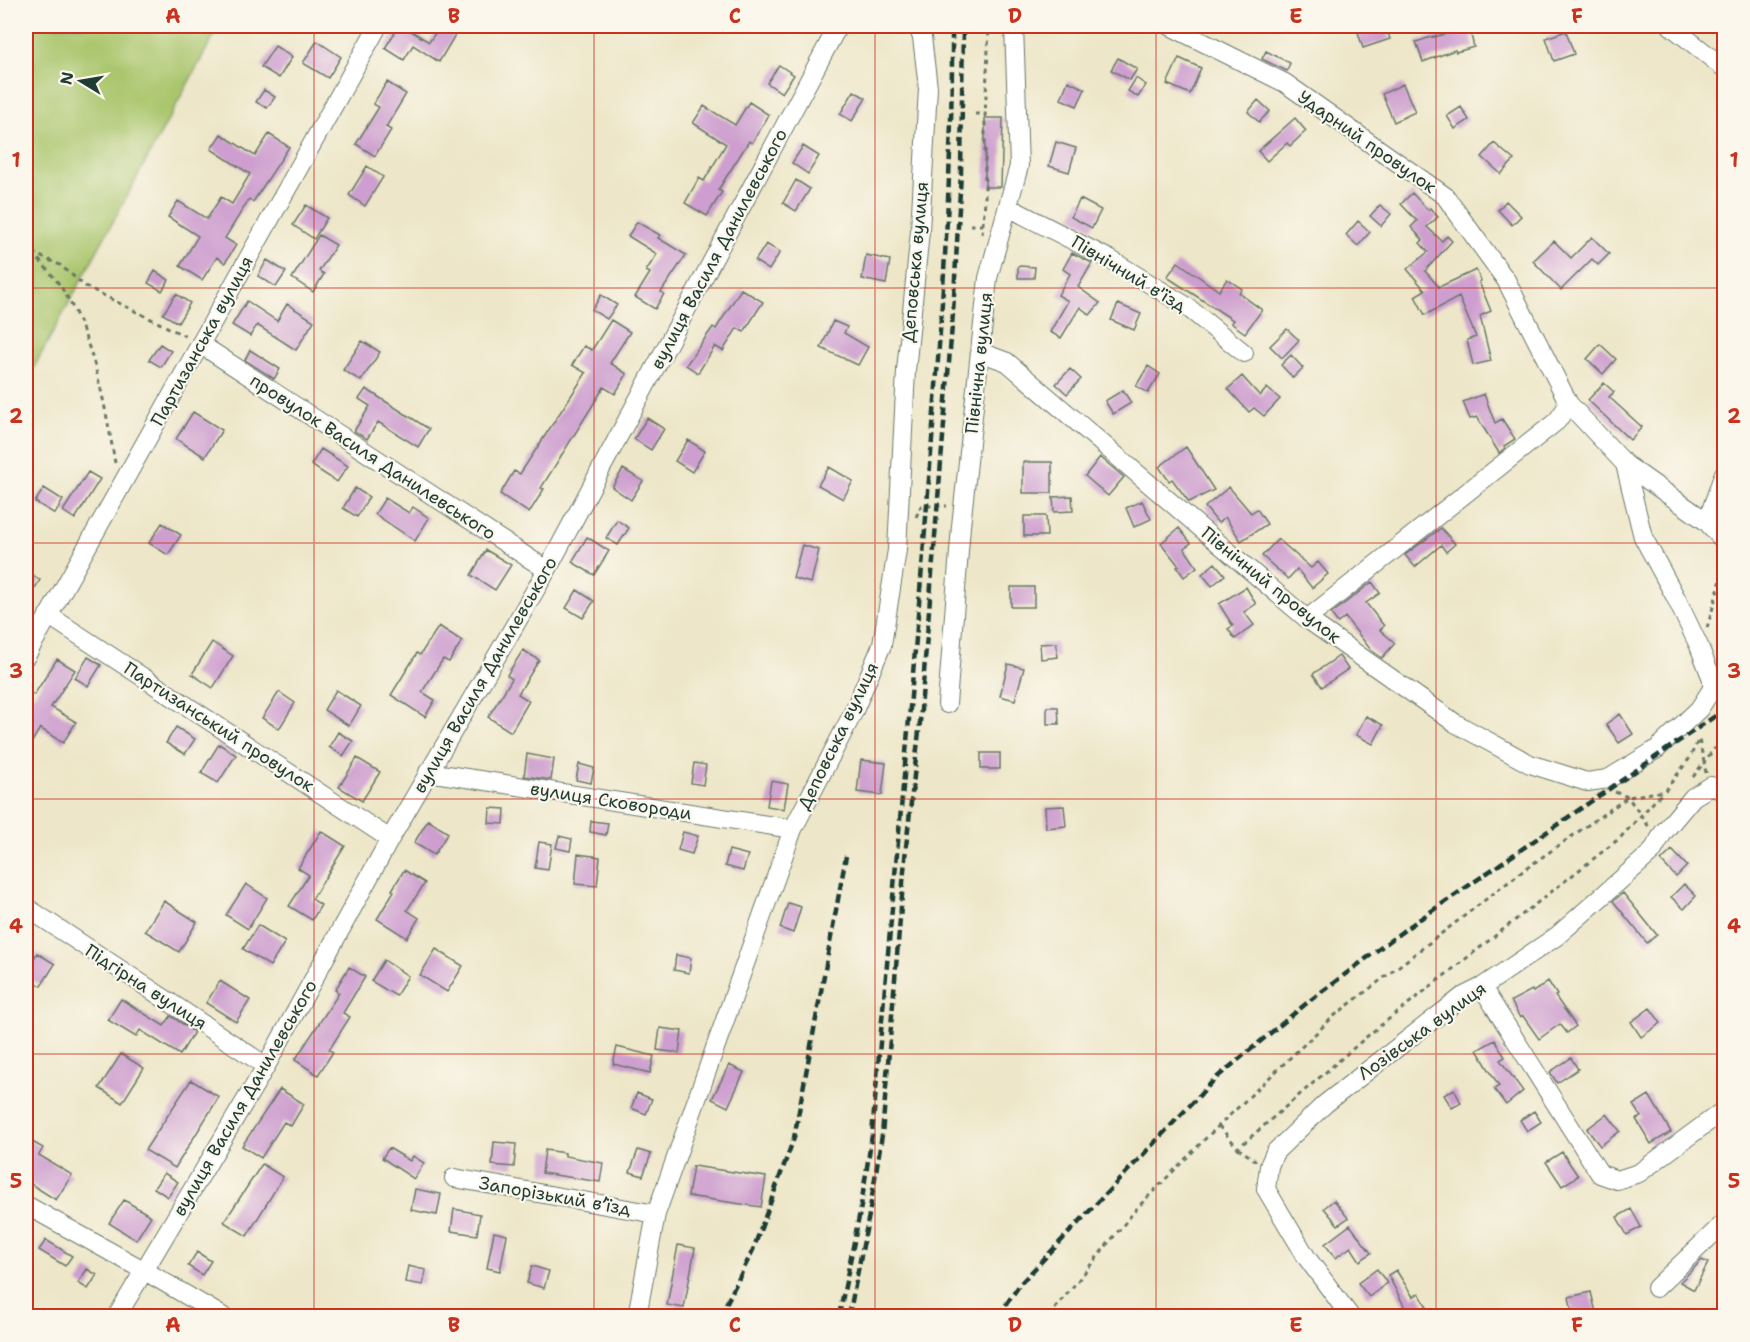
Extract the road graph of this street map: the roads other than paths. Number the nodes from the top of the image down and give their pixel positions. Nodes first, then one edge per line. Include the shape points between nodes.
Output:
1 (378, 26) edge
2 (838, 26) edge
3 (917, 26) edge
4 (1014, 26) edge
5 (1170, 26) edge
6 (1671, 26) edge
7 (1725, 68) edge
8 (1008, 207) junction
9 (200, 344) junction
10 (980, 352) junction
11 (1244, 353) dead end
12 (1569, 404) junction
13 (1626, 464) junction
14 (1725, 473) edge
15 (1707, 522) junction
16 (1722, 548) edge
17 (547, 570) junction
18 (48, 615) junction
19 (1307, 619) junction
20 (26, 656) edge
21 (947, 704) dead end
22 (429, 772) junction
23 (1718, 789) edge
24 (793, 829) junction
25 (390, 839) junction
26 (26, 908) edge
27 (1482, 987) junction
28 (266, 1066) junction
29 (1725, 1110) edge
30 (454, 1178) dead end
31 (26, 1205) edge
32 (656, 1214) junction
33 (1725, 1223) edge
34 (145, 1271) junction
35 (1656, 1288) dead end
36 (117, 1317) edge
37 (222, 1317) edge
38 (637, 1317) edge
39 (1350, 1317) edge

1 - 9 street, Партизанська вулиця
2 - 17 street, вулиця Василя Данилевського
3 - 24 street, Деповська вулиця via 922,37 928,88 920,231 906,371 897,543 882,645 853,713
4 - 8 street, Північна вулиця via 1019,166
5 - 12 street, Ударний провулок via 1285,83 1445,196 1506,280
6 - 7 street
8 - 10 street, Північна вулиця via 988,278
8 - 11 street, Північний в'їзд via 1111,260 1186,306
9 - 17 street, провулок Василя Данилевського
9 - 18 street, Партизанська вулиця
10 - 19 street, Північний провулок via 1007,362
10 - 21 street, Північна вулиця
12 - 13 street, Ударний провулок
12 - 19 street via 1557,421
13 - 15 street, Ударний провулок
13 - 19 street, Північний провулок via 1643,537 1703,656 1712,689 1699,709 1657,749 1608,779 1587,782 1530,764 1455,723
14 - 15 street
15 - 16 street, Ударний провулок
17 - 22 street, вулиця Василя Данилевського
18 - 20 street, Партизанська вулиця
18 - 25 street, Партизанський провулок
22 - 24 street, вулиця Сковороди
22 - 25 street, вулиця Василя Данилевського
23 - 27 street, Лозівська вулиця via 1694,797 1652,852 1557,936
24 - 32 street, Деповська вулиця
25 - 28 street, вулиця Василя Данилевського
26 - 28 street, Підгірна вулиця
27 - 29 street via 1600,1174 1617,1180 1639,1173
27 - 39 street, Лозівська вулиця via 1462,997 1325,1104 1275,1152 1269,1166 1266,1189 1307,1258
28 - 34 street, вулиця Василя Данилевського
30 - 32 street, Запорізький вʼїзд
31 - 34 street
32 - 38 street, Деповська вулиця
33 - 35 street
34 - 36 street, вулиця Василя Данилевського
34 - 37 street

